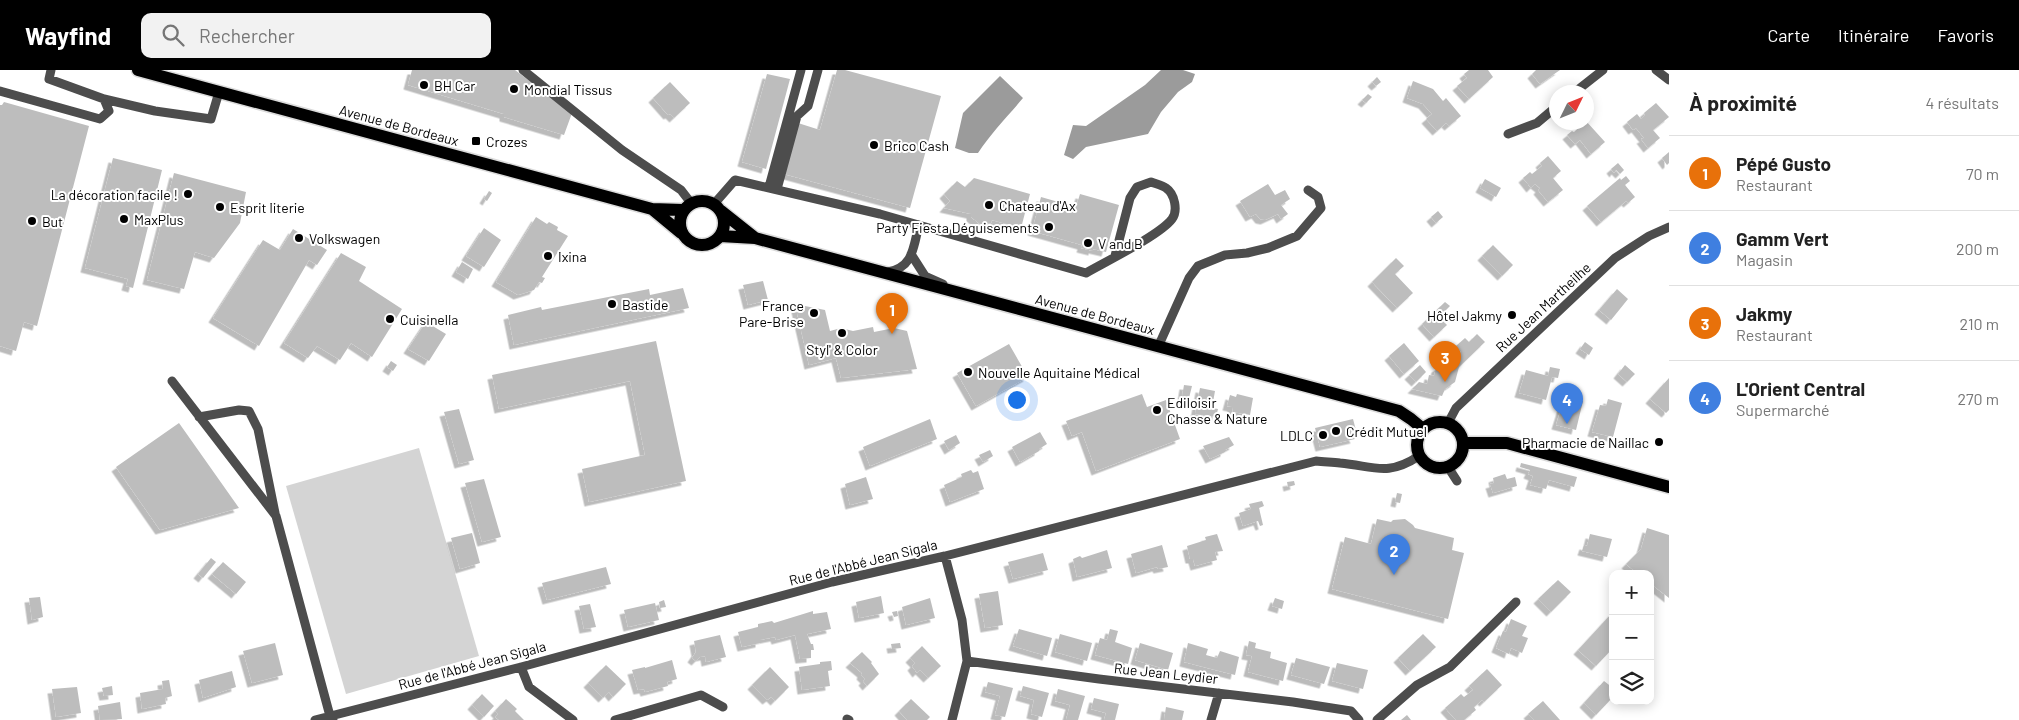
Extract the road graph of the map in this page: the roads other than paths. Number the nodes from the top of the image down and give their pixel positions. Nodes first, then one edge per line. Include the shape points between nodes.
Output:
1 (51, 70) edge
2 (138, 70) edge
3 (523, 70) edge
4 (801, 70) edge
5 (818, 70) edge
6 (1603, 70) edge
7 (1656, 70) edge
8 (1669, 80) edge
9 (1584, 85) edge
10 (0, 92) edge
11 (219, 92) junction
12 (104, 99) junction
13 (1549, 113) edge
14 (1508, 134) dead end
15 (773, 188) junction
16 (1308, 190) dead end
17 (687, 207) junction
18 (718, 208) junction
19 (652, 209) junction
20 (919, 225) junction
21 (1669, 227) edge
22 (681, 233) junction
23 (720, 236) junction
24 (755, 238) junction
25 (912, 254) junction
26 (1115, 256) junction
27 (884, 273) junction
28 (968, 296) junction
29 (1158, 347) junction
30 (172, 381) dead end
31 (199, 417) junction
32 (1448, 423) junction
33 (1423, 429) junction
34 (1463, 444) junction
35 (1419, 456) junction
36 (1448, 467) junction
37 (1457, 481) dead end
38 (1669, 487) edge
39 (276, 516) junction
40 (945, 556) junction
41 (1516, 602) dead end
42 (966, 661) junction
43 (520, 667) junction
44 (1219, 693) junction
45 (723, 707) dead end
46 (331, 718) edge
47 (315, 720) edge
48 (574, 720) edge
49 (615, 720) edge
50 (952, 720) edge
51 (1211, 720) edge
52 (1359, 720) edge
53 (1378, 720) edge

1 - 12 street via 49,79
2 - 11 main road, Avenue de Bordeaux
3 - 17 street via 622,150 681,190
4 - 15 street
5 - 15 street via 808,106 797,116
6 - 9 street
7 - 8 street
10 - 12 street via 100,119 110,112
11 - 12 street via 210,120
11 - 19 main road, Avenue de Bordeaux
13 - 14 street via 1537,123
15 - 18 street via 736,180
15 - 20 street
16 - 29 street via 1318,197 1321,208 1297,236 1268,248 1225,255 1198,266 1188,278
17 - 18 main road, Avenue de Bordeaux via 702,200
17 - 19 main road, Avenue de Bordeaux
17 - 22 main road via 679,222
18 - 23 main road via 724,224
18 - 24 main road, Avenue de Bordeaux
19 - 22 main road, Avenue de Bordeaux
20 - 25 street
20 - 26 street via 1086,273
21 - 32 street, Rue Jean Martheilhe via 1614,258 1456,408
22 - 23 main road, Avenue de Bordeaux via 689,242 700,246 712,244
23 - 24 main road, Avenue de Bordeaux
24 - 27 main road, Avenue de Bordeaux
25 - 27 street via 907,264 897,271
25 - 28 street via 925,276
26 - 26 street via 1163,228 1173,218 1176,203 1167,189 1151,182 1137,187 1130,198
27 - 28 main road, Avenue de Bordeaux
28 - 29 main road, Avenue de Bordeaux
29 - 33 main road, Avenue de Bordeaux via 1399,412
30 - 31 street
31 - 39 street
31 - 39 street via 240,410 249,412 258,429
32 - 33 main road via 1435,422
32 - 34 main road via 1458,431
33 - 35 main road via 1417,442
34 - 36 main road via 1460,458
34 - 38 main road via 1507,443
35 - 36 main road via 1428,466
35 - 40 street, Rue de l'Abbé Jean Sigala via 1384,470 1316,461
36 - 37 street
39 - 46 street
40 - 42 street via 962,620
40 - 43 street, Rue de l'Abbé Jean Sigala via 832,582
41 - 53 street via 1450,667 1417,685
42 - 44 street, Rue Jean Leydier
42 - 50 street
43 - 46 street, Rue de l'Abbé Jean Sigala
43 - 48 street via 529,687
44 - 51 street
44 - 52 street, Rue Jean Leydier via 1351,711
45 - 49 street via 701,695
46 - 47 street, Rue de l'Abbé Jean Sigala

